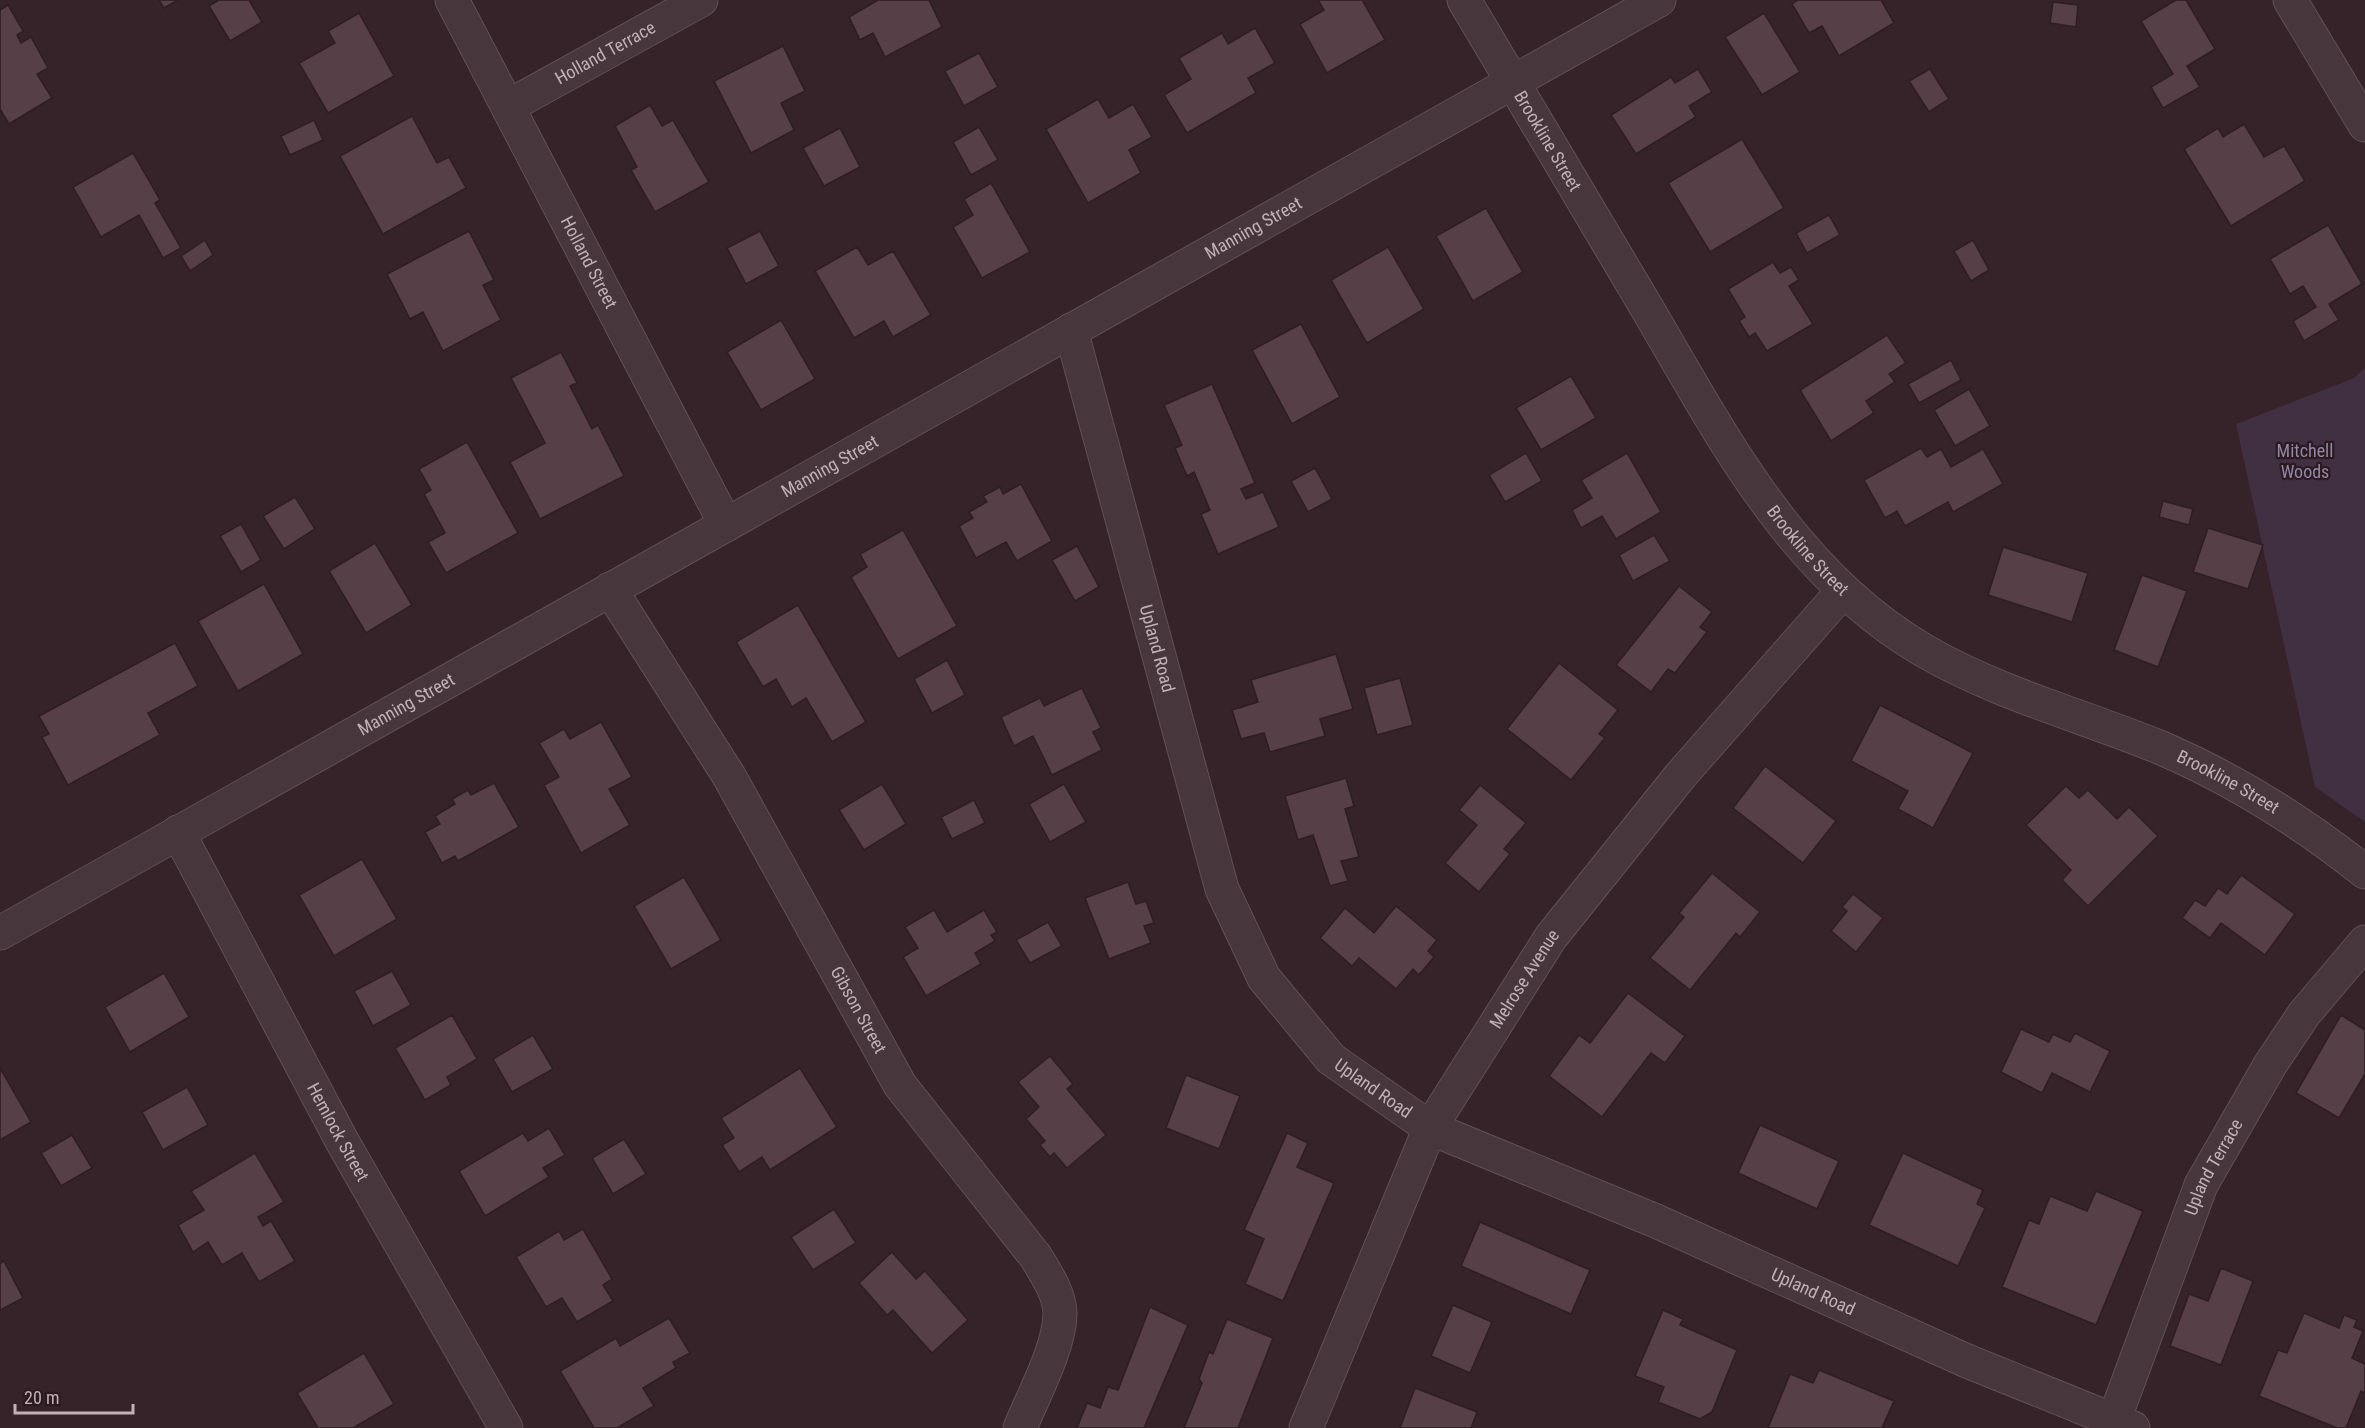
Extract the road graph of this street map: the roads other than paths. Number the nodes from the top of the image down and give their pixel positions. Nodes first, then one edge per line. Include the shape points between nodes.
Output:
1 (452, 0) edge
2 (701, 0) edge
3 (1464, 0) edge
4 (1659, 0) edge
5 (2290, 0) edge
6 (1513, 82) junction
7 (509, 106) junction
8 (2365, 125) edge
9 (1071, 330) junction
10 (726, 525) junction
11 (610, 589) junction
12 (1843, 591) junction
13 (178, 832) junction
14 (2365, 872) edge
15 (0, 933) edge
16 (2365, 942) edge
17 (1430, 1128) junction
18 (2124, 1424) edge
19 (507, 1428) edge
20 (1020, 1428) edge
21 (1306, 1428) edge

1 - 7 street, Holland Street
2 - 7 street, Holland Terrace
3 - 6 street, Brookline Street
4 - 6 street, Manning Street
5 - 8 street
6 - 9 street, Manning Street
6 - 12 street, Brookline Street via 1732,450 1799,546
7 - 10 street, Holland Street
9 - 10 street, Manning Street
9 - 17 street, Upland Road via 1222,889 1264,978 1331,1059
10 - 11 street, Manning Street
11 - 13 street, Manning Street
11 - 20 street, Gibson Street via 729,776 900,1085 1036,1257 1054,1288 1060,1311 1057,1335
12 - 14 street, Brookline Street via 1923,650 1966,672 2204,767 2299,822
12 - 17 street, Melrose Avenue via 1681,776 1551,937
13 - 15 street, Manning Street
13 - 19 street, Hemlock Street via 342,1142
16 - 18 street, Upland Terrace via 2304,1014 2201,1185
17 - 18 street, Upland Road via 1656,1221 1967,1360
17 - 21 street, Melrose Avenue

